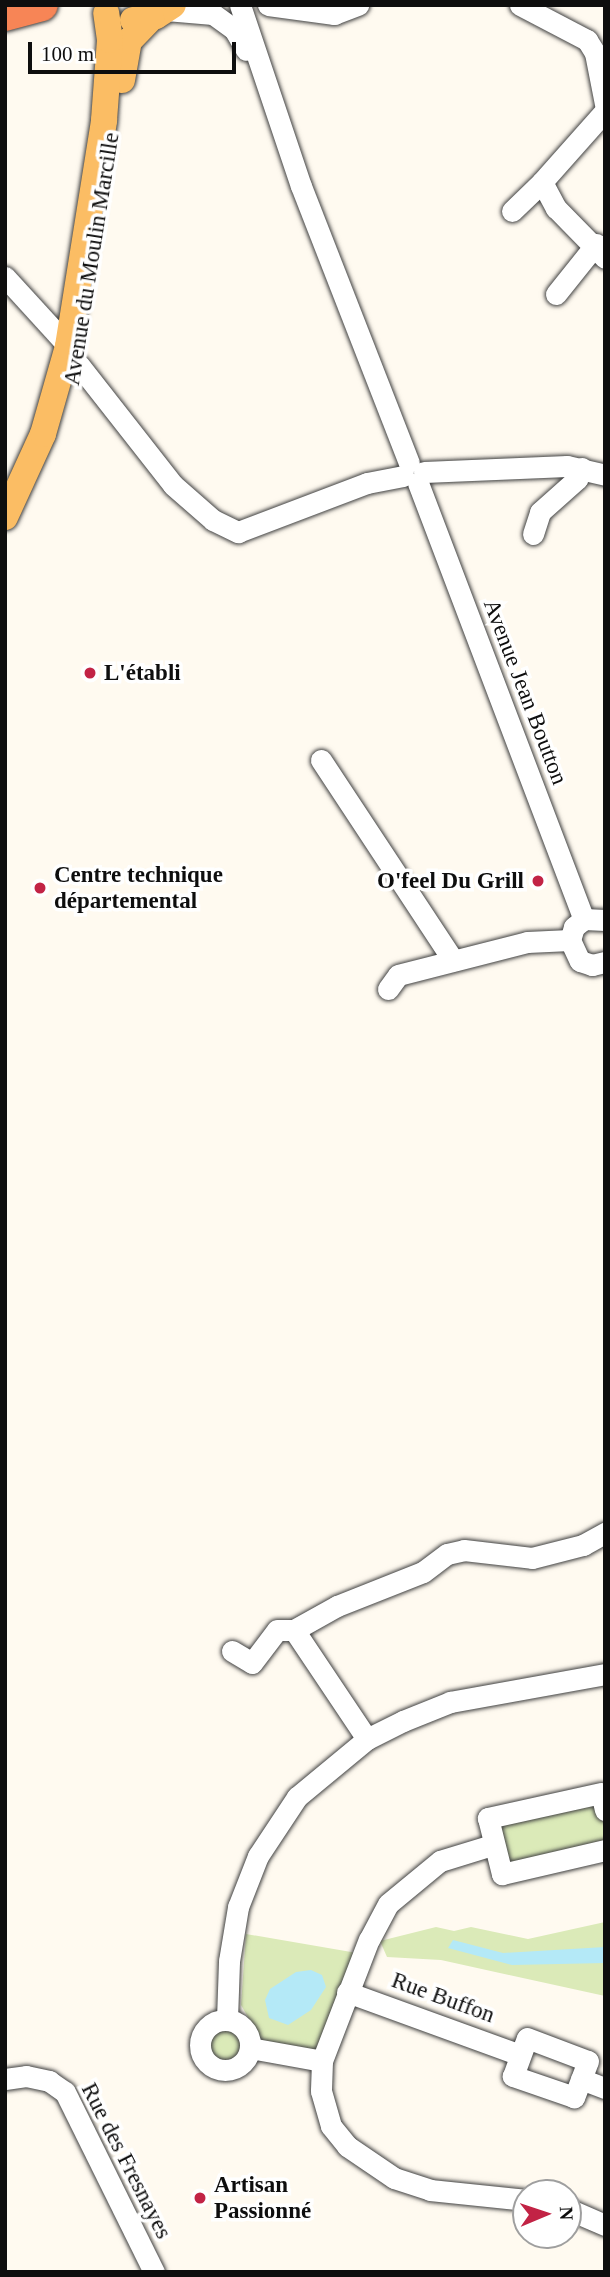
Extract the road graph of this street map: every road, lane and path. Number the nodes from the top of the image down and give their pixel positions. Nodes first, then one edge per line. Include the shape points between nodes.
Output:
1 (42, 5) edge
2 (268, 5) edge
3 (358, 5) edge
4 (520, 5) edge
5 (247, 6) edge
6 (101, 9) edge
7 (163, 11) edge
8 (214, 14) junction
9 (5, 15) edge
10 (600, 50) edge
11 (258, 69) junction
12 (605, 104) edge
13 (605, 111) edge
14 (542, 183) junction
15 (512, 211) dead end
16 (600, 251) edge
17 (5, 277) edge
18 (555, 294) dead end
19 (74, 356) junction
20 (582, 468) junction
21 (413, 474) junction
22 (605, 475) edge
23 (11, 507) edge
24 (533, 534) dead end
25 (321, 760) dead end
26 (595, 919) edge
27 (570, 940) junction
28 (453, 961) junction
29 (604, 964) edge
30 (388, 989) dead end
31 (605, 1533) edge
32 (294, 1630) junction
33 (232, 1651) dead end
34 (605, 1674) edge
35 (367, 1739) junction
36 (605, 1810) edge
37 (492, 1845) junction
38 (605, 1850) edge
39 (348, 1992) junction
40 (227, 2019) junction
41 (250, 2048) junction
42 (520, 2055) junction
43 (322, 2061) junction
44 (5, 2079) edge
45 (581, 2079) junction
46 (605, 2088) edge
47 (512, 2199) edge
48 (582, 2215) edge
49 (605, 2225) edge
50 (154, 2272) edge

1 - 9 highway
2 - 3 street via 334,14
4 - 10 street
5 - 8 street
5 - 11 street, Avenue Jean Boutton
6 - 7 main road via 128,20
6 - 19 main road, Avenue du Moulin Marcille via 110,40 104,120
7 - 8 street
7 - 19 main road, Avenue du Moulin Marcille via 129,41 124,59
8 - 11 street, Avenue Jean Boutton via 234,29
10 - 12 street
11 - 21 street, Avenue Jean Boutton
13 - 14 street
14 - 15 street
14 - 16 street via 556,208
16 - 18 street
17 - 19 street
19 - 21 street via 173,485 213,520 238,533 367,483
19 - 23 main road, Avenue du Moulin Marcille
20 - 21 street
20 - 22 street
20 - 24 street via 577,479 540,512
21 - 26 street, Avenue Jean Boutton
25 - 28 street
26 - 27 street via 574,927
27 - 28 street via 527,942
27 - 29 street via 580,961
28 - 30 street via 398,975
31 - 32 street via 583,1545 532,1558 464,1550 447,1554 424,1572 337,1606
32 - 33 street via 277,1630 252,1663
32 - 35 street
34 - 35 street via 450,1702
35 - 40 street via 298,1797 258,1856 238,1907 229,1961
36 - 37 street via 601,1793 488,1818
37 - 38 street via 502,1874
37 - 39 street via 440,1861 394,1898 369,1939
39 - 42 street, Rue Buffon
39 - 43 street
40 - 41 street via 242,2025
40 - 41 street via 204,2030 200,2047 206,2062 229,2070 243,2063
41 - 43 street
42 - 45 street via 527,2038 588,2061
42 - 45 street via 513,2076 574,2097
43 - 47 street via 321,2091 331,2126 367,2163 430,2190
44 - 50 street, Rue des Fresnayes via 26,2076 49,2081 65,2092
45 - 46 street
48 - 49 street

